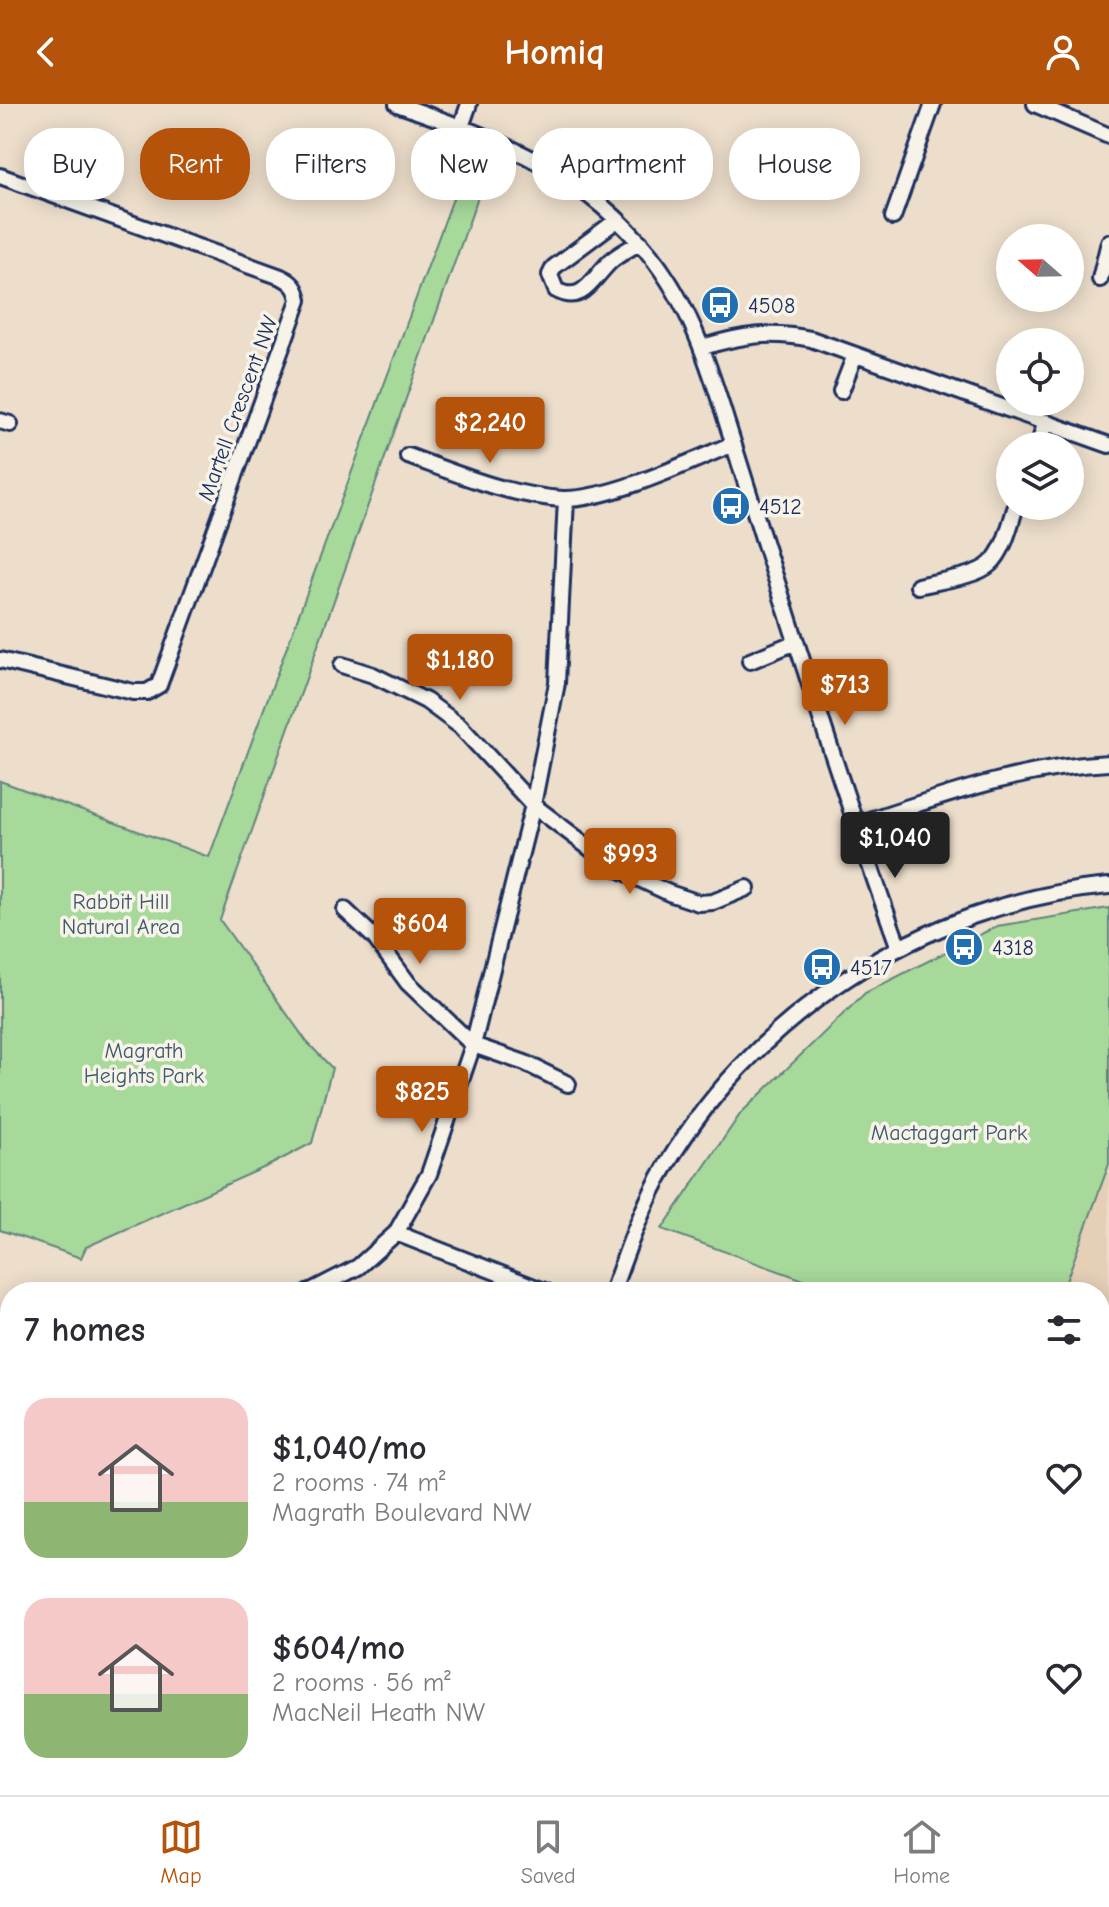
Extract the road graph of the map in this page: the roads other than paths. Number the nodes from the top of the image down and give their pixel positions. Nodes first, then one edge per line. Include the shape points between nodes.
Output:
1 (397, 104) edge
2 (469, 104) edge
3 (933, 104) edge
4 (1035, 104) edge
5 (461, 127) junction
6 (1109, 136) edge
7 (0, 176) edge
8 (893, 217) dead end
9 (617, 220) junction
10 (640, 242) junction
11 (1109, 242) edge
12 (1100, 279) dead end
13 (703, 347) junction
14 (855, 355) junction
15 (841, 391) dead end
16 (1046, 422) junction
17 (1043, 432) edge
18 (733, 444) junction
19 (1109, 445) edge
20 (408, 456) dead end
21 (566, 499) junction
22 (1011, 520) edge
23 (918, 586) dead end
24 (796, 642) junction
25 (0, 660) edge
26 (750, 661) dead end
27 (342, 665) dead end
28 (1109, 763) edge
29 (533, 805) junction
30 (857, 824) junction
31 (1109, 886) edge
32 (747, 888) dead end
33 (345, 910) dead end
34 (899, 948) junction
35 (473, 1045) junction
36 (568, 1084) dead end
37 (396, 1233) junction
38 (329, 1282) edge
39 (521, 1282) edge
40 (616, 1282) edge

1 - 5 street
2 - 5 street
3 - 8 street
4 - 6 street
5 - 9 street via 564,176
7 - 25 street, Martell Crescent NW via 281,277 290,281 299,300 159,685 133,692
9 - 10 street
9 - 10 street via 554,267 550,275 556,290 564,295 585,290 611,261
10 - 13 street via 671,284
11 - 12 street
13 - 14 street via 741,336 776,334 811,339
13 - 18 street
14 - 15 street
14 - 16 street
16 - 17 street
16 - 19 street
18 - 21 street via 633,484
18 - 24 street
20 - 21 street via 489,485
21 - 29 street via 557,683
22 - 23 street via 989,565
24 - 26 street
24 - 30 street
27 - 29 street via 426,701 460,726
28 - 30 street via 1003,777
29 - 32 street via 616,868 669,893 699,903
29 - 35 street
30 - 34 street
31 - 34 street via 1014,902
33 - 35 street via 375,938 408,983
34 - 40 street via 819,997 756,1051 714,1099 658,1181
35 - 36 street
35 - 37 street via 429,1174
37 - 38 street via 358,1267
37 - 39 street

